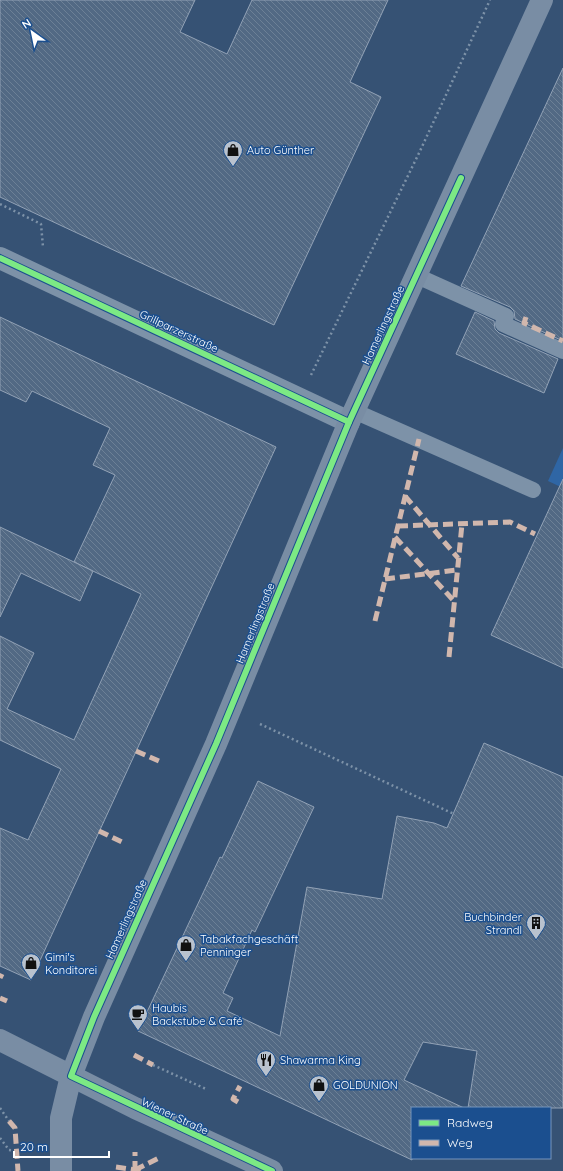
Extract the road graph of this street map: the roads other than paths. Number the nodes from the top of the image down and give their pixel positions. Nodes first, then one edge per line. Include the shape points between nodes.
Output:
1 (542, 0) edge
2 (0, 258) edge
3 (417, 276) junction
4 (563, 350) edge
5 (352, 416) junction
6 (533, 490) dead end
7 (0, 1040) edge
8 (71, 1076) junction
9 (61, 1171) edge
10 (272, 1171) edge

1 - 3 main road, Hamerlingstraße
2 - 5 street, Grillparzerstraße
3 - 4 lane via 506,316 503,324
3 - 5 main road, Hamerlingstraße
5 - 6 lane
5 - 8 main road, Hamerlingstraße via 216,744 94,1017
7 - 8 main road, Wiener Straße
8 - 9 main road, Hamerlingstraße via 61,1118
8 - 10 main road, Wiener Straße

